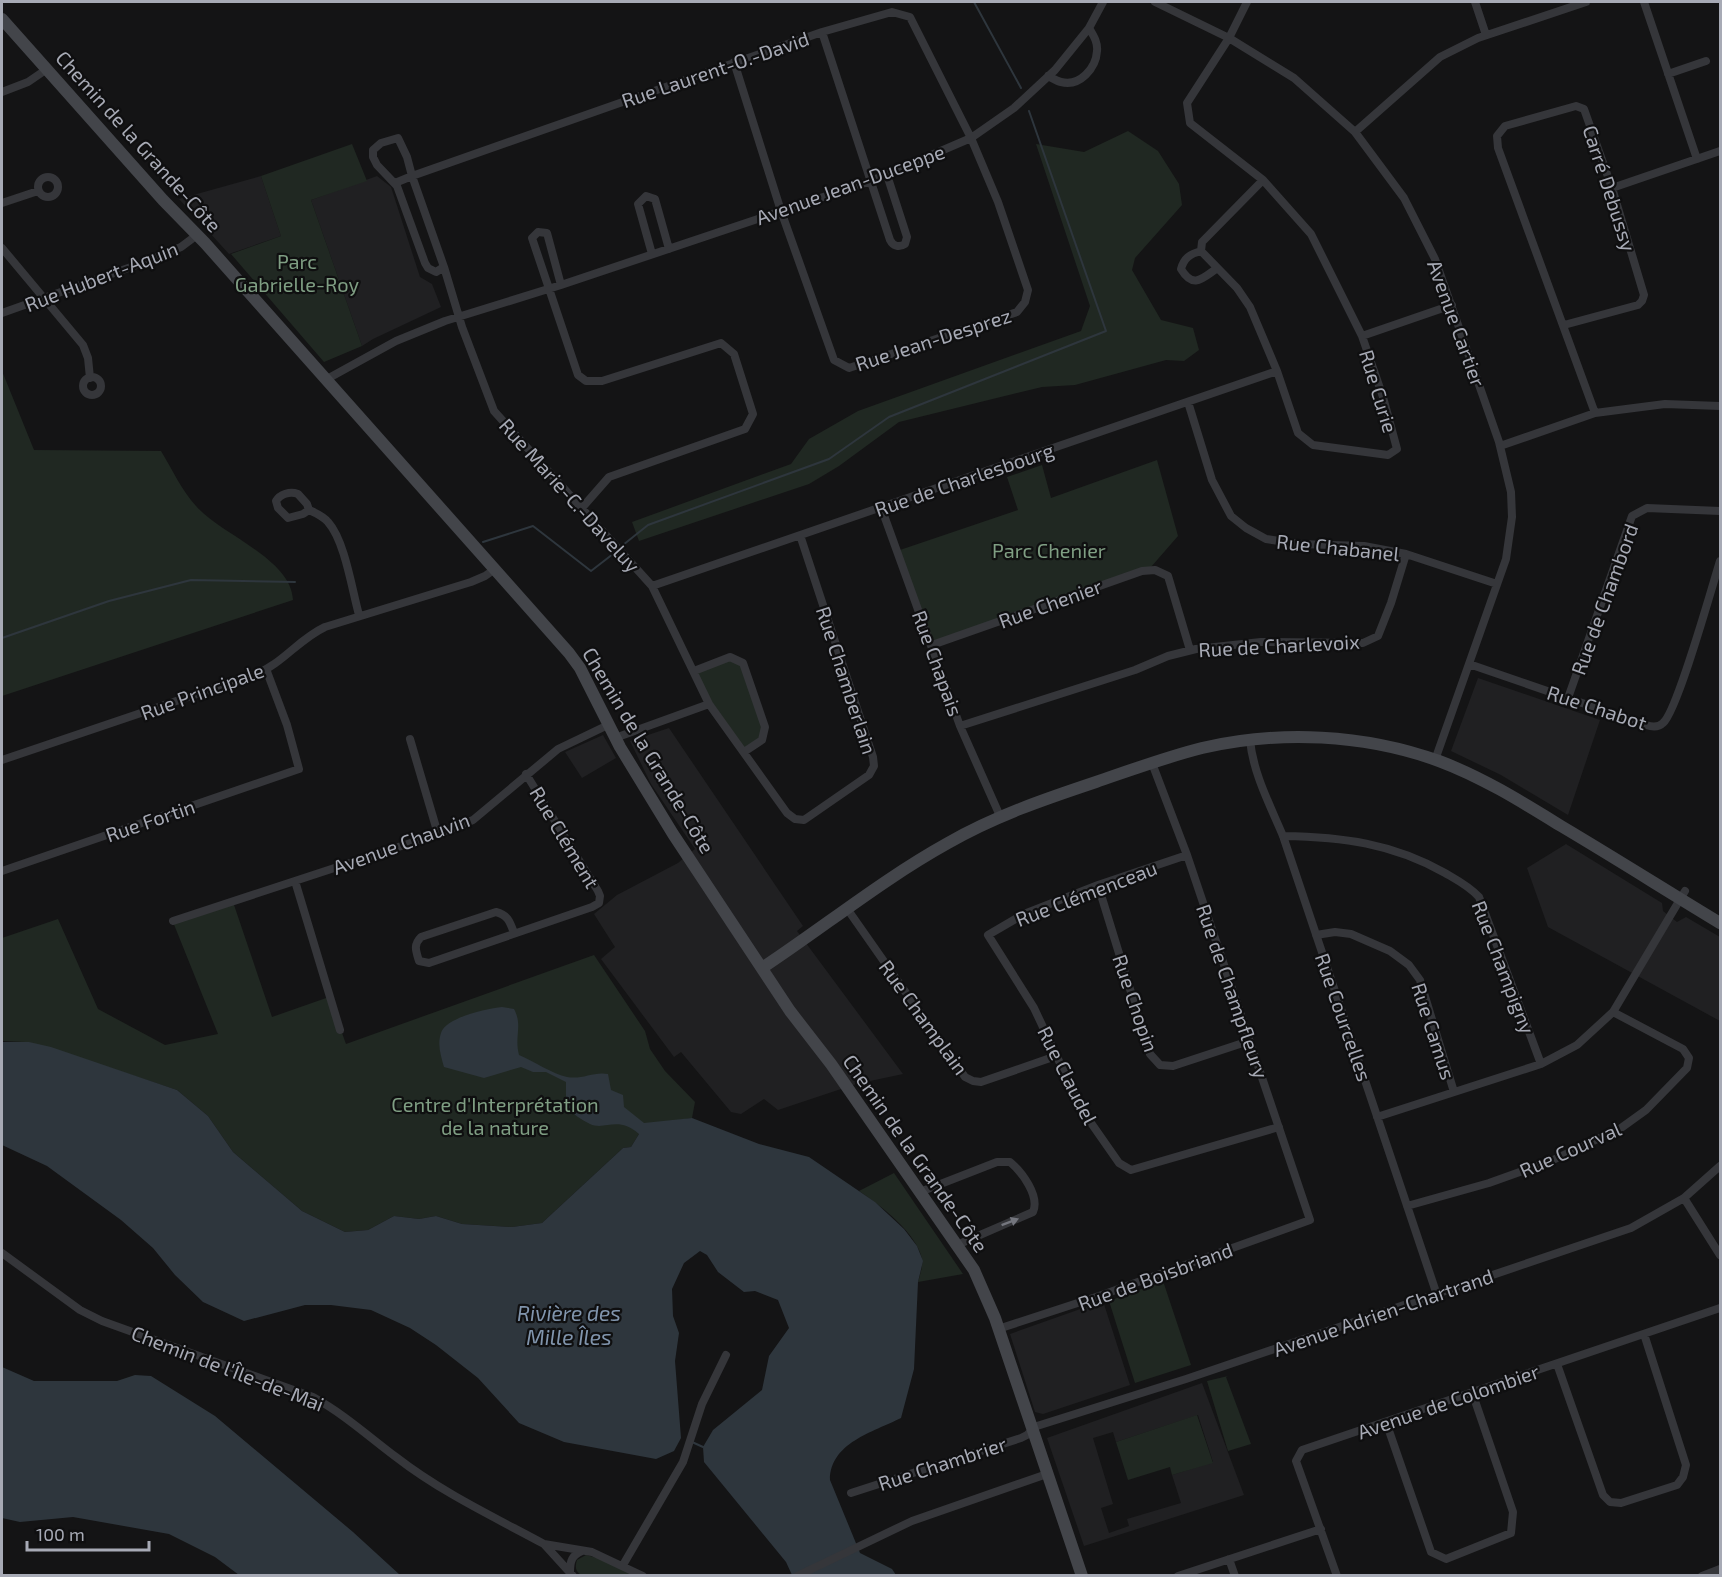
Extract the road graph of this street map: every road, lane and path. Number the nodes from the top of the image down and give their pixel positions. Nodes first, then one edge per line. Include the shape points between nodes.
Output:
1 (1103, 2) edge
2 (1155, 2) edge
3 (1247, 2) edge
4 (1475, 2) edge
5 (1586, 2) edge
6 (1644, 2) edge
7 (2, 19) edge
8 (1089, 28) junction
9 (822, 32) junction
10 (1486, 35) junction
11 (1229, 38) junction
12 (1706, 61) dead end
13 (734, 62) junction
14 (47, 69) junction
15 (1668, 74) junction
16 (1048, 76) junction
17 (2, 92) edge
18 (1355, 132) junction
19 (971, 138) junction
20 (1720, 151) edge
21 (1697, 159) junction
22 (887, 175) junction
23 (412, 176) junction
24 (1263, 180) junction
25 (871, 181) junction
26 (396, 183) junction
27 (1612, 188) junction
28 (38, 190) dead end
29 (2, 202) edge
30 (781, 211) junction
31 (197, 235) junction
32 (2, 248) edge
33 (669, 249) junction
34 (1201, 251) junction
35 (652, 254) junction
36 (444, 267) junction
37 (1216, 269) junction
38 (561, 285) junction
39 (548, 289) junction
40 (44, 298) junction
41 (1452, 305) junction
42 (2, 313) edge
43 (459, 316) junction
44 (1564, 326) junction
45 (1362, 336) junction
46 (1277, 371) junction
47 (90, 378) dead end
48 (327, 379) junction
49 (1188, 402) junction
50 (1720, 406) edge
51 (1595, 413) junction
52 (1500, 446) junction
53 (881, 507) junction
54 (581, 509) junction
55 (309, 510) dead end
56 (1720, 511) edge
57 (800, 535) junction
58 (1406, 554) junction
59 (1720, 561) edge
60 (495, 569) junction
61 (1497, 584) junction
62 (652, 586) junction
63 (359, 615) junction
64 (932, 645) junction
65 (1190, 650) junction
66 (1469, 664) junction
67 (266, 669) junction
68 (694, 671) junction
69 (1568, 698) junction
70 (709, 704) junction
71 (608, 725) junction
72 (960, 726) junction
73 (615, 738) junction
74 (410, 739) dead end
75 (1250, 740) junction
76 (744, 752) junction
77 (2, 760) edge
78 (1435, 760) junction
79 (1152, 763) junction
80 (526, 774) junction
81 (1000, 816) junction
82 (438, 834) junction
83 (1283, 836) junction
84 (1187, 855) junction
85 (2, 871) edge
86 (295, 881) junction
87 (1098, 885) junction
88 (1683, 895) junction
89 (848, 910) junction
90 (173, 921) dead end
91 (1720, 923) edge
92 (514, 933) junction
93 (988, 935) joint
94 (1316, 935) junction
95 (762, 968) junction
96 (1613, 1012) junction
97 (340, 1030) dead end
98 (1250, 1041) junction
99 (1056, 1056) junction
100 (1541, 1064) junction
101 (1455, 1092) junction
102 (1377, 1117) junction
103 (1279, 1127) junction
104 (1720, 1166) edge
105 (920, 1192) junction
106 (1684, 1198) junction
107 (1407, 1206) junction
108 (1310, 1220) joint
109 (957, 1245) junction
110 (2, 1253) edge
111 (1720, 1255) edge
112 (1437, 1295) junction
113 (1720, 1308) edge
114 (998, 1329) junction
115 (1644, 1334) junction
116 (726, 1354) dead end
117 (1557, 1364) junction
118 (1472, 1392) junction
119 (1386, 1422) junction
120 (1032, 1430) junction
121 (1047, 1474) junction
122 (850, 1493) dead end
123 (1321, 1529) junction
124 (544, 1544) junction
125 (582, 1551) junction
126 (1229, 1559) junction
127 (623, 1565) junction
128 (1720, 1569) edge
129 (1198, 1572) edge
130 (571, 1574) edge
131 (643, 1575) edge
132 (797, 1575) edge
133 (1082, 1575) edge
134 (1178, 1575) edge
135 (1235, 1575) edge
136 (1337, 1575) edge
137 (1702, 1575) edge

1 - 8 street, Avenue Jean-Duceppe
2 - 11 street, Avenue Cartier
3 - 11 street, Rue Curie
4 - 10 street
5 - 10 street
6 - 15 street
7 - 14 main road, Chemin de la Grande-Côte
8 - 16 street, Avenue Jean-Duceppe
8 - 16 street via 1098,49 1086,76 1068,83
9 - 13 street, Rue Laurent-O.-David
9 - 19 street, Rue Laurent-O.-David via 892,12 910,17
9 - 25 street
10 - 18 street via 1440,57
11 - 18 street, Avenue Cartier via 1294,78
11 - 24 street, Rue Curie via 1187,103 1190,123
12 - 15 street
13 - 23 street, Rue Laurent-O.-David
13 - 30 street, Rue Jean-Desprez
14 - 17 street
14 - 31 main road, Chemin de la Grande-Côte
15 - 21 street
16 - 19 street, Avenue Jean-Duceppe via 1014,108
18 - 41 street, Avenue Cartier via 1404,198 1436,259
19 - 22 street, Avenue Jean-Duceppe
19 - 30 street, Rue Jean-Desprez via 1028,290 1017,312 849,368 834,360
20 - 21 street
21 - 27 street
22 - 25 street, Avenue Jean-Duceppe
22 - 25 street via 907,235 902,245 891,242
23 - 26 street, Rue Laurent-O.-David
23 - 26 street, Rue Marie-C.-Daveluy via 398,138 381,143 373,150 373,157
23 - 36 street, Rue Marie-C.-Daveluy
24 - 34 street via 1202,242
24 - 45 street, Rue Curie via 1311,234
25 - 30 street, Avenue Jean-Duceppe
26 - 36 street, Rue Marie-C.-Daveluy via 428,268 436,272
27 - 44 street, Carré Debussy via 1644,295 1642,301
27 - 44 street, Carré Debussy via 1584,109 1576,106 1505,126 1497,136 1498,148
28 - 29 street
30 - 33 street, Avenue Jean-Duceppe
31 - 40 street, Rue Hubert-Aquin via 188,244
31 - 48 main road, Chemin de la Grande-Côte
32 - 40 street
33 - 35 street, Avenue Jean-Duceppe
33 - 35 street via 655,199 646,196 639,204
34 - 37 street, Rue Curie
34 - 37 street via 1184,260 1181,269 1186,278 1200,280
35 - 38 street, Avenue Jean-Duceppe
36 - 43 street, Rue Marie-C.-Daveluy
37 - 46 street, Rue Curie via 1250,307
38 - 39 street, Avenue Jean-Duceppe
38 - 39 street via 547,233 538,232 532,238
39 - 43 street, Avenue Jean-Duceppe
39 - 54 street via 578,375 586,381 602,381 721,343 734,354 753,414 745,429 609,477
40 - 42 street, Rue Hubert-Aquin
40 - 47 street via 85,348
41 - 45 street
41 - 52 street, Avenue Cartier
43 - 48 street, Avenue Jean-Duceppe via 396,341
43 - 54 street, Rue Marie-C.-Daveluy via 494,411
44 - 51 street, Carré Debussy
45 - 46 street, Rue Curie via 1397,449 1388,455 1313,445 1298,434
46 - 49 street, Rue de Charlesbourg
48 - 60 main road, Chemin de la Grande-Côte
49 - 53 street, Rue de Charlesbourg
49 - 58 street, Rue Chabanel via 1212,480 1231,516 1246,528 1266,539 1364,546
50 - 51 street via 1665,404
51 - 52 street
52 - 61 street, Avenue Cartier via 1511,492 1512,517 1509,545
53 - 57 street, Rue de Charlesbourg
53 - 64 street, Rue Chapais
54 - 62 street, Rue Marie-C.-Daveluy
55 - 63 street via 325,518 336,534
56 - 69 street, Rue de Chambord via 1647,508 1632,516
57 - 62 street, Rue de Charlesbourg
57 - 76 street, Rue Chamberlain via 874,766 869,775 804,820 787,813
58 - 61 street, Rue Chabanel
58 - 65 street, Rue de Charlevoix via 1378,636 1363,642 1261,642
59 - 69 street, Rue Chabot via 1678,693 1663,723 1646,725
60 - 63 street, Rue Principale via 471,582
60 - 71 main road, Chemin de la Grande-Côte via 572,656
61 - 66 street, Avenue Cartier
62 - 68 street, Rue Chamberlain
63 - 67 street, Rue Principale via 315,632
64 - 65 street, Rue Chenier via 1142,571 1155,570 1168,576
64 - 72 street, Rue Chapais
65 - 72 street, Rue de Charlevoix
66 - 69 street, Rue Chabot
66 - 78 street, Avenue Cartier
67 - 77 street, Rue Principale
67 - 85 street, Rue Fortin via 299,769
68 - 70 street, Rue Chamberlain
68 - 76 street via 730,657 742,663 765,728 762,740
70 - 73 street
70 - 76 street, Rue Chamberlain
71 - 73 main road, Chemin de la Grande-Côte
71 - 80 street, Avenue Chauvin via 567,744
72 - 81 street, Rue Chapais
73 - 95 main road, Chemin de la Grande-Côte
74 - 82 street
75 - 78 main road via 1349,740
75 - 79 main road
75 - 83 street, Rue Courcelles via 1265,794
78 - 88 main road via 1478,778
79 - 81 main road
79 - 84 street, Rue de Champfleury
80 - 82 street, Avenue Chauvin via 473,820
80 - 92 street, Rue Clément via 600,900 593,907
81 - 89 main road via 930,853
82 - 86 street, Avenue Chauvin
83 - 94 street, Rue Courcelles
83 - 100 street, Rue Champigny via 1358,840 1428,864 1471,888 1479,897
84 - 87 street, Rue Clémenceau
84 - 98 street, Rue de Champfleury
86 - 90 street, Avenue Chauvin
86 - 97 street
87 - 93 street, Rue Clémenceau via 1023,914
87 - 98 street, Rue Chopin via 1150,1054 1160,1065 1173,1066
88 - 91 main road
88 - 96 street
89 - 95 main road
89 - 99 street, Rue Champlain via 965,1077 981,1082
92 - 92 street via 429,963 419,961 415,948 421,937 496,912 509,920
93 - 99 street, Rue Claudel via 1034,1008
94 - 101 street, Rue Camus via 1351,934 1390,951 1409,965 1420,980
94 - 102 street, Rue Courcelles
95 - 105 main road, Chemin de la Grande-Côte
96 - 100 street via 1577,1045
96 - 107 street, Rue Courval via 1683,1049 1689,1058 1687,1068 1646,1110 1621,1128 1552,1160
98 - 103 street, Rue de Champfleury
99 - 103 street, Rue Claudel via 1082,1110 1119,1163 1131,1170
100 - 101 street
101 - 102 street
102 - 107 street, Rue Courcelles
103 - 108 street, Rue de Champfleury
104 - 106 street, Avenue Adrien-Chartrand
105 - 109 main road, Chemin de la Grande-Côte
109 -> 105 street via 1033,1212 1035,1198 1017,1170 1010,1162 997,1162
106 - 111 street
106 - 112 street, Avenue Adrien-Chartrand via 1631,1228
107 - 112 street, Rue Courcelles
108 - 114 street, Rue de Boisbriand
109 - 114 main road, Chemin de la Grande-Côte via 981,1284
110 - 124 street, Chemin de l'Île-de-Mai via 80,1310 102,1321 313,1397 437,1485
112 - 120 street, Avenue Adrien-Chartrand
113 - 115 street, Avenue de Colombier
114 - 120 main road, Chemin de la Grande-Côte
115 - 117 street, Avenue de Colombier
115 - 117 street via 1686,1465 1677,1485 1621,1503 1610,1502 1603,1495
116 - 127 street via 702,1404 683,1462
117 - 118 street, Avenue de Colombier
118 - 119 street, Avenue de Colombier
118 - 119 street via 1514,1512 1511,1533 1446,1559 1431,1552
119 - 123 street, Avenue de Colombier via 1302,1450 1296,1461
120 - 121 main road, Chemin de la Grande-Côte
120 - 122 street, Rue Chambrier via 1021,1438
121 - 132 street via 912,1521
121 - 133 main road, Chemin de la Grande-Côte
123 - 126 street
123 - 136 street, Avenue de Colombier
124 - 125 street, Chemin de l'Île-de-Mai
124 - 130 street, Chemin de l'Île-de-Mai
125 - 127 street, Chemin de l'Île-de-Mai
125 - 130 street via 571,1560
126 - 129 street
126 - 135 street
127 - 131 street, Chemin de l'Île-de-Mai
128 - 137 street
129 - 134 street

